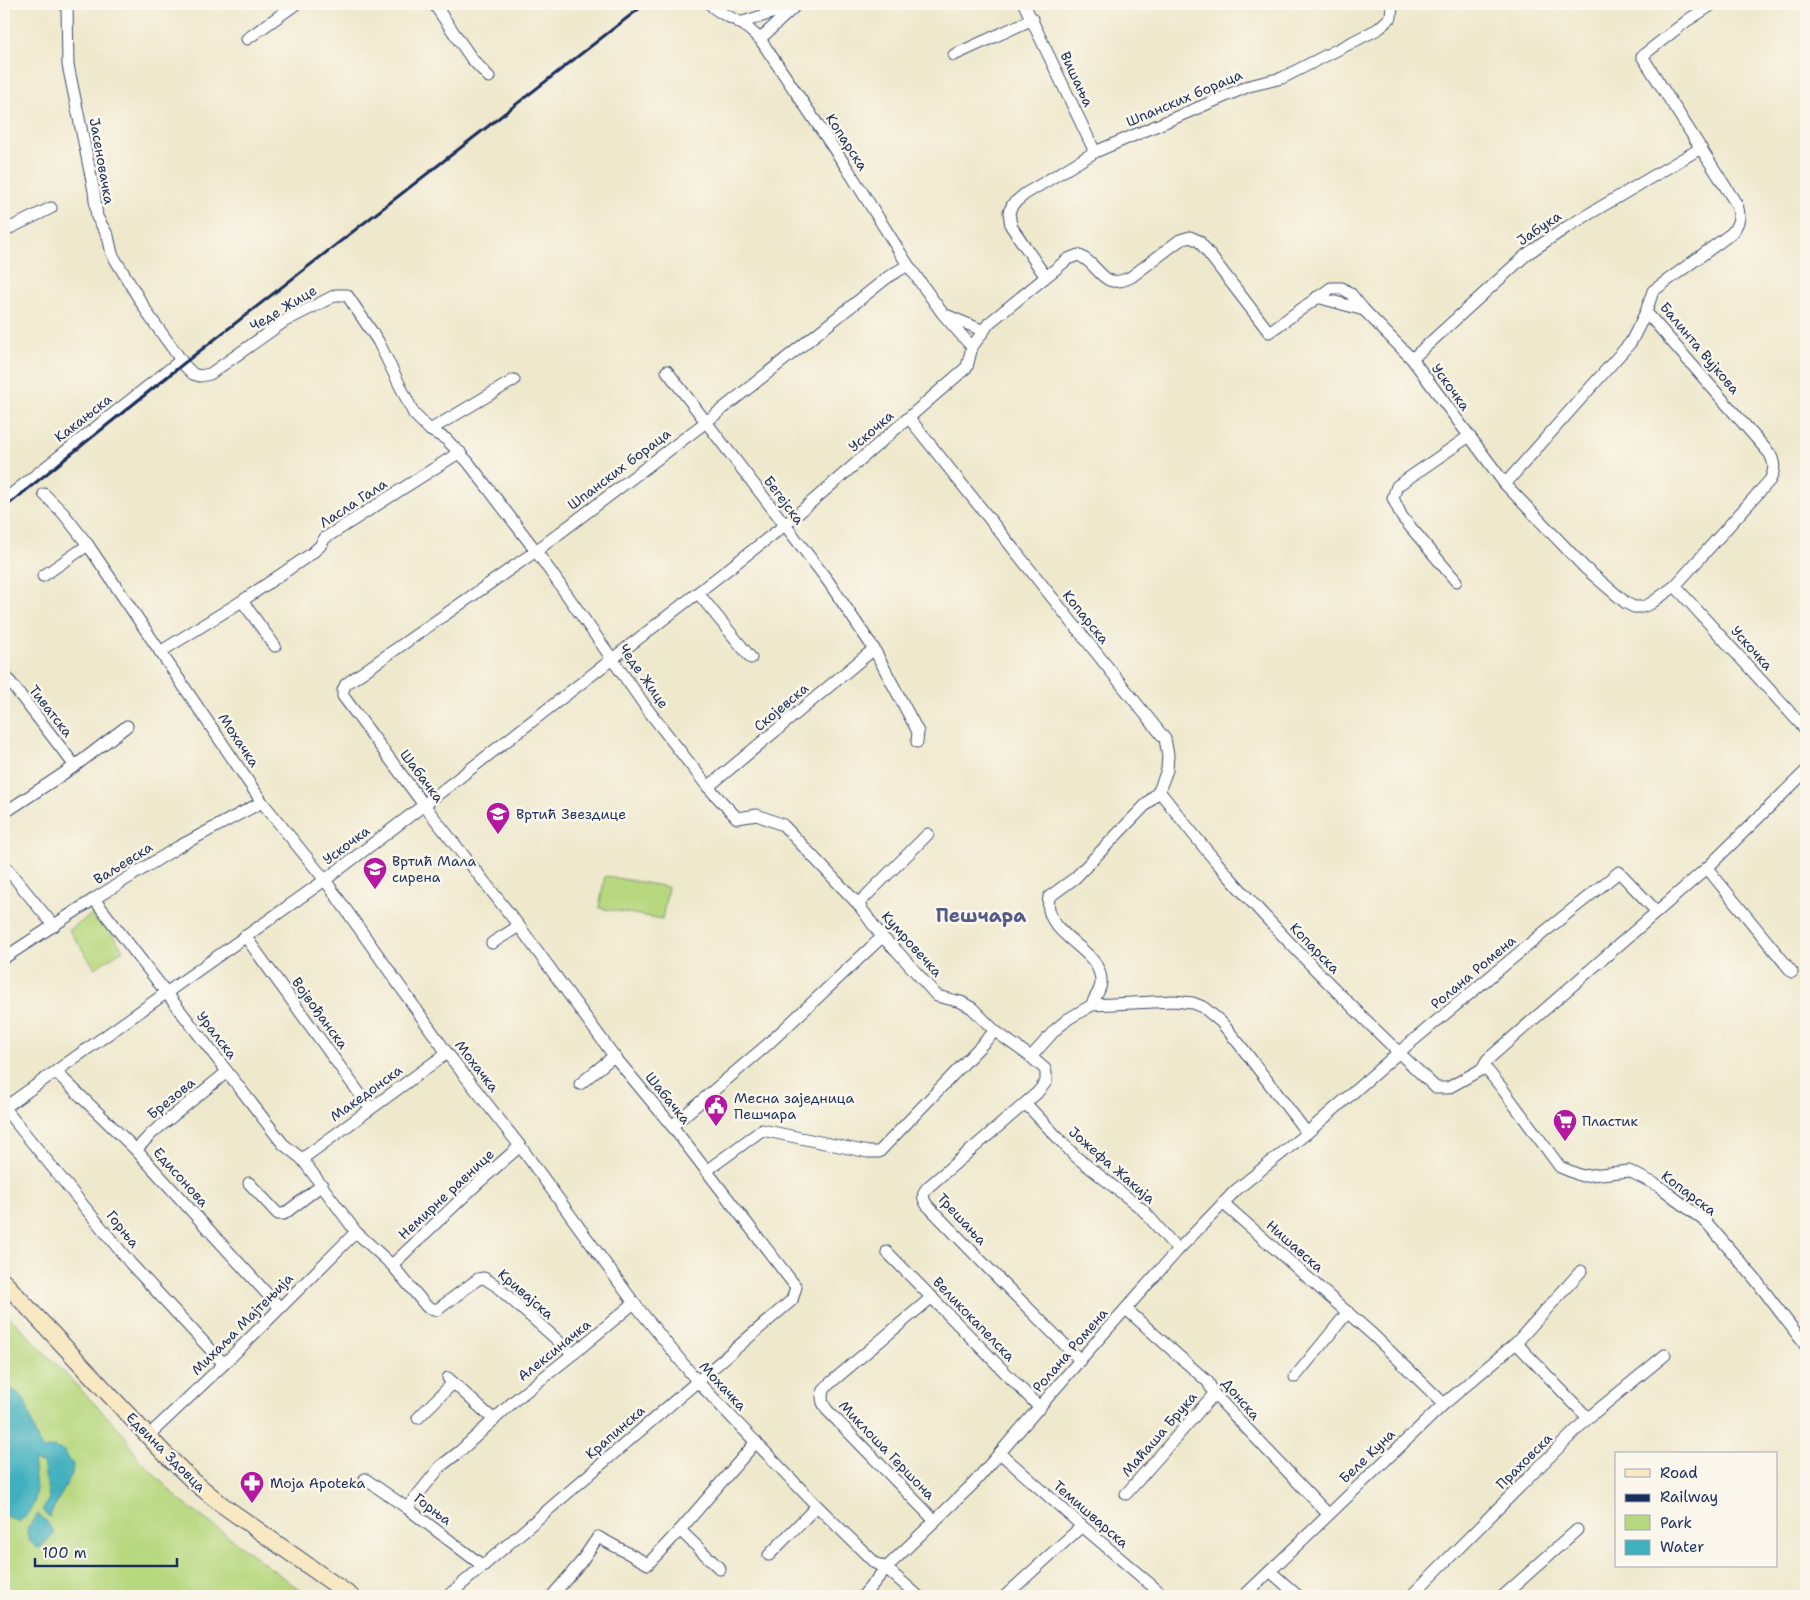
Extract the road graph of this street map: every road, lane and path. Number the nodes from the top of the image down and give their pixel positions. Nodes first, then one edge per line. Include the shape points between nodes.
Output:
1 (67, 4) edge
2 (296, 4) edge
3 (434, 4) edge
4 (710, 4) edge
5 (797, 4) edge
6 (1024, 4) edge
7 (1392, 4) edge
8 (1713, 4) edge
9 (1033, 19) junction
10 (740, 23) junction
11 (247, 39) dead end
12 (760, 39) junction
13 (954, 55) dead end
14 (489, 77) dead end
15 (1701, 148) junction
16 (1095, 152) junction
17 (51, 208) dead end
18 (4, 231) edge
19 (908, 265) junction
20 (1045, 276) junction
21 (1646, 312) junction
22 (943, 314) junction
23 (984, 331) junction
24 (972, 347) junction
25 (1412, 359) junction
26 (182, 360) junction
27 (667, 371) dead end
28 (514, 380) dead end
29 (909, 418) junction
30 (706, 422) junction
31 (430, 430) junction
32 (1468, 436) junction
33 (460, 452) junction
34 (1505, 484) junction
35 (44, 494) dead end
36 (4, 500) edge
37 (785, 525) junction
38 (88, 545) junction
39 (536, 551) junction
40 (43, 576) dead end
41 (1456, 581) dead end
42 (1675, 586) junction
43 (698, 593) junction
44 (242, 601) junction
45 (275, 646) dead end
46 (874, 649) junction
47 (160, 652) junction
48 (612, 658) junction
49 (751, 658) dead end
50 (4, 674) edge
51 (343, 690) joint
52 (127, 726) dead end
53 (1806, 730) edge
54 (917, 742) dead end
55 (75, 766) junction
56 (1806, 771) edge
57 (708, 787) junction
58 (1159, 791) junction
59 (262, 802) junction
60 (424, 805) junction
61 (4, 813) edge
62 (928, 834) dead end
63 (4, 865) edge
64 (1707, 868) junction
65 (325, 880) junction
66 (94, 899) junction
67 (858, 904) junction
68 (1657, 912) junction
69 (54, 926) junction
70 (519, 926) junction
71 (245, 936) junction
72 (882, 937) junction
73 (492, 943) dead end
74 (4, 958) edge
75 (1792, 972) dead end
76 (165, 992) junction
77 (1092, 1006) junction
78 (995, 1031) junction
79 (447, 1053) junction
80 (1398, 1053) junction
81 (614, 1056) junction
82 (1031, 1057) junction
83 (1482, 1069) junction
84 (56, 1072) junction
85 (227, 1072) junction
86 (580, 1084) dead end
87 (1026, 1104) junction
88 (4, 1108) edge
89 (370, 1108) junction
90 (672, 1126) junction
91 (1307, 1133) junction
92 (520, 1146) junction
93 (136, 1150) junction
94 (302, 1159) junction
95 (706, 1171) junction
96 (249, 1183) dead end
97 (322, 1185) junction
98 (1223, 1203) junction
99 (356, 1232) junction
100 (1178, 1250) junction
101 (887, 1252) dead end
102 (392, 1265) junction
103 (1581, 1271) dead end
104 (4, 1282) edge
105 (796, 1287) joint
106 (932, 1297) junction
107 (634, 1303) junction
108 (280, 1308) junction
109 (1126, 1309) junction
110 (1348, 1312) junction
111 (1516, 1343) junction
112 (1806, 1346) edge
113 (573, 1354) junction
114 (1665, 1355) dead end
115 (1080, 1360) junction
116 (224, 1364) junction
117 (1295, 1377) dead end
118 (697, 1381) junction
119 (1214, 1394) junction
120 (1444, 1404) junction
121 (1040, 1408) junction
122 (418, 1418) dead end
123 (1588, 1418) junction
124 (494, 1420) junction
125 (148, 1436) junction
126 (756, 1442) junction
127 (1000, 1453) junction
128 (365, 1479) dead end
129 (1126, 1494) dead end
130 (817, 1506) junction
131 (407, 1508) junction
132 (1328, 1514) junction
133 (935, 1521) junction
134 (1082, 1526) junction
135 (680, 1530) junction
136 (1577, 1530) dead end
137 (769, 1555) dead end
138 (483, 1566) junction
139 (886, 1568) junction
140 (720, 1569) dead end
141 (1270, 1572) junction
142 (351, 1596) edge
143 (448, 1596) edge
144 (552, 1596) edge
145 (863, 1596) edge
146 (918, 1596) edge
147 (1005, 1596) edge
148 (1164, 1596) edge
149 (1244, 1596) edge
150 (1298, 1596) edge
151 (1411, 1596) edge
152 (1503, 1596) edge

1 - 26 street, Јасеновачка via 68,65 97,217 108,236 112,254 150,317
2 - 11 street
3 - 14 street via 472,59
4 - 10 street, Копарска via 724,16
5 - 10 street
5 - 12 street
6 - 9 street, Вишања
7 - 16 street, Шпанских бораца via 1391,18 1378,29 1302,70 1249,86
8 - 15 street, Балинта Вујкова via 1642,56
9 - 13 street
9 - 16 street, Вишања
10 - 12 street, Копарска
12 - 19 street, Копарска
15 - 21 street, Балинта Вујкова via 1737,205 1738,225 1732,233 1653,291
15 - 25 street, Јабука via 1526,254
16 - 20 street, Шпанских бораца via 1025,194 1009,212 1012,226
17 - 18 street
19 - 22 street, Копарска
19 - 30 street, Шпанских бораца
20 - 23 street, Ускочка via 989,322
20 - 25 street, Ускочка via 1068,258 1078,255 1107,280 1122,282 1190,236 1199,240 1269,332 1317,297 1364,310
21 - 34 street via 1631,342
21 - 42 street, Балинта Вујкова via 1774,462 1770,480
22 - 23 street
22 - 24 street, Копарска
23 - 24 street, Ускочка
24 - 29 street, Ускочка via 967,367
25 - 32 street, Ускочка
26 - 31 street, Чеде Жице via 193,374 210,374 285,321 336,295 347,295 378,341 414,414
26 - 36 street, Какањска
27 - 30 street, Бегејска
28 - 31 street
29 - 37 street, Ускочка
29 - 58 street, Копарска via 1165,739 1167,770
30 - 37 street, Бегејска
30 - 39 street, Шпанских бораца
31 - 33 street, Чеде Жице
32 - 34 street, Ускочка
32 - 41 street via 1396,486 1393,498 1402,517
33 - 39 street, Чеде Жице
33 - 44 street, Ласла Гала via 325,538 311,554
34 - 42 street, Ускочка via 1585,568 1626,603 1642,607
35 - 38 street, Мохачка
37 - 43 street, Ускочка
37 - 46 street, Бегејска
38 - 40 street
38 - 47 street, Мохачка
39 - 48 street, Чеде Жице
39 - 51 street, Шпанских бораца via 346,684
42 - 53 street, Ускочка
43 - 48 street, Ускочка
43 - 49 street
44 - 45 street
44 - 47 street, Ласла Гала
46 - 54 street, Бегејска via 918,732
46 - 57 street, Скојевска
47 - 59 street, Мохачка
48 - 57 street, Чеде Жице
48 - 60 street, Ускочка
50 - 55 street, Тиватска
51 - 60 street, Шабачка via 343,696
52 - 55 street
55 - 61 street
56 - 64 street
57 - 67 street, Чеде Жице via 737,818 758,815 783,825
58 - 77 street via 1075,878 1049,897 1053,920 1075,945 1088,954 1099,970 1101,988
58 - 80 street, Копарска via 1278,931
59 - 65 street, Мохачка
59 - 66 street, Ваљевска via 178,847
60 - 65 street, Ускочка
60 - 70 street, Шабачка
62 - 67 street
63 - 69 street
64 - 68 street
64 - 75 street
65 - 71 street, Ускочка
65 - 79 street, Мохачка
66 - 69 street, Ваљевска
66 - 76 street, Уралска
67 - 72 street, Кумровечка
68 - 80 street, Ролана Ромена via 1619,872
68 - 83 street via 1487,1060
69 - 74 street, Ваљевска
70 - 73 street
70 - 81 street, Шабачка
71 - 76 street, Ускочка
71 - 89 street, Војвођанска
72 - 78 street, Кумровечка via 938,996 972,1008
72 - 90 street via 767,1045
76 - 84 street, Ускочка
76 - 85 street, Уралска
77 - 82 street via 1055,1030
77 - 91 street via 1179,1001 1203,1007 1240,1044
78 - 82 street, Кумровечка
78 - 95 street via 879,1152 762,1130
79 - 89 street, Македонска
79 - 92 street, Мохачка
80 - 83 street, Копарска via 1436,1088 1448,1088
80 - 91 street, Ролана Ромена
81 - 86 street
81 - 90 street, Шабачка
82 - 87 street, Кумровечка via 1044,1069 1046,1078 1043,1087
83 - 112 street, Копарска via 1488,1071 1501,1087 1560,1168 1582,1176 1629,1171 1659,1186 1707,1224
84 - 88 street, Ускочка
84 - 93 street, Едисонова
85 - 93 street, Брезова
85 - 94 street, Уралска via 283,1144
87 - 100 street, Јожефа Жакија via 1075,1156 1142,1209
87 - 115 street, Трешања via 928,1187 923,1197 927,1205
88 - 116 street, Горња via 131,1264
89 - 94 street, Македонска
90 - 95 street, Шабачка
91 - 98 street, Ролана Ромена
92 - 102 street, Немирне равнице
92 - 107 street, Мохачка
93 - 108 street, Едисонова
94 - 97 street, Уралска
95 - 105 street, Шабачка
96 - 97 street via 278,1214 284,1214
97 - 99 street, Уралска
98 - 100 street, Ролана Ромена
98 - 110 street, Нишавска
99 - 102 street, Уралска
99 - 108 street, Михаља Мајтењија
100 - 109 street, Ролана Ромена
101 - 106 street, Великокапелска
102 - 113 street, Кривајска via 427,1307 437,1310 478,1279 484,1278
103 - 111 street, Беле Куна
104 - 125 main road, Едвина Здовца
105 - 118 street, Крапинска via 792,1300
106 - 121 street, Великокапелска
106 - 133 street, Миклоша Гершона via 829,1384 821,1395 827,1410
107 - 113 street, Алексиначка
107 - 118 street, Мохачка
108 - 116 street, Михаља Мајтењија
109 - 115 street, Ролана Ромена
109 - 119 street, Донска via 1208,1382
110 - 117 street
110 - 120 street, Нишавска
111 - 120 street, Беле Куна
111 - 123 street
113 - 124 street, Алексиначка
114 - 123 street, Праховска
115 - 121 street, Ролана Ромена
116 - 125 street, Михаља Мајтењија
118 - 126 street, Мохачка
118 - 138 street, Крапинска
119 - 129 street, Маћаша Брука
119 - 132 street, Донска
120 - 132 street, Беле Куна
121 - 127 street, Ролана Ромена
122 - 124 street via 450,1381
123 - 151 street, Праховска
124 - 131 street, Алексиначка via 440,1466
125 - 142 main road, Едвина Здовца via 221,1504
126 - 130 street, Мохачка
126 - 135 street
127 - 133 street, Ролана Ромена
127 - 134 street, Темишварска
128 - 131 street, Горња
130 - 137 street
130 - 139 street, Мохачка via 875,1562
131 - 138 street, Горња
132 - 141 street, Беле Куна
133 - 139 street, Ролана Ромена
134 - 147 street
134 - 148 street, Темишварска
135 - 140 street
135 - 144 street via 648,1564 598,1537
136 - 152 street
138 - 143 street, Крапинска
139 - 145 street, Ролана Ромена
139 - 146 street
141 - 149 street, Беле Куна
141 - 150 street

